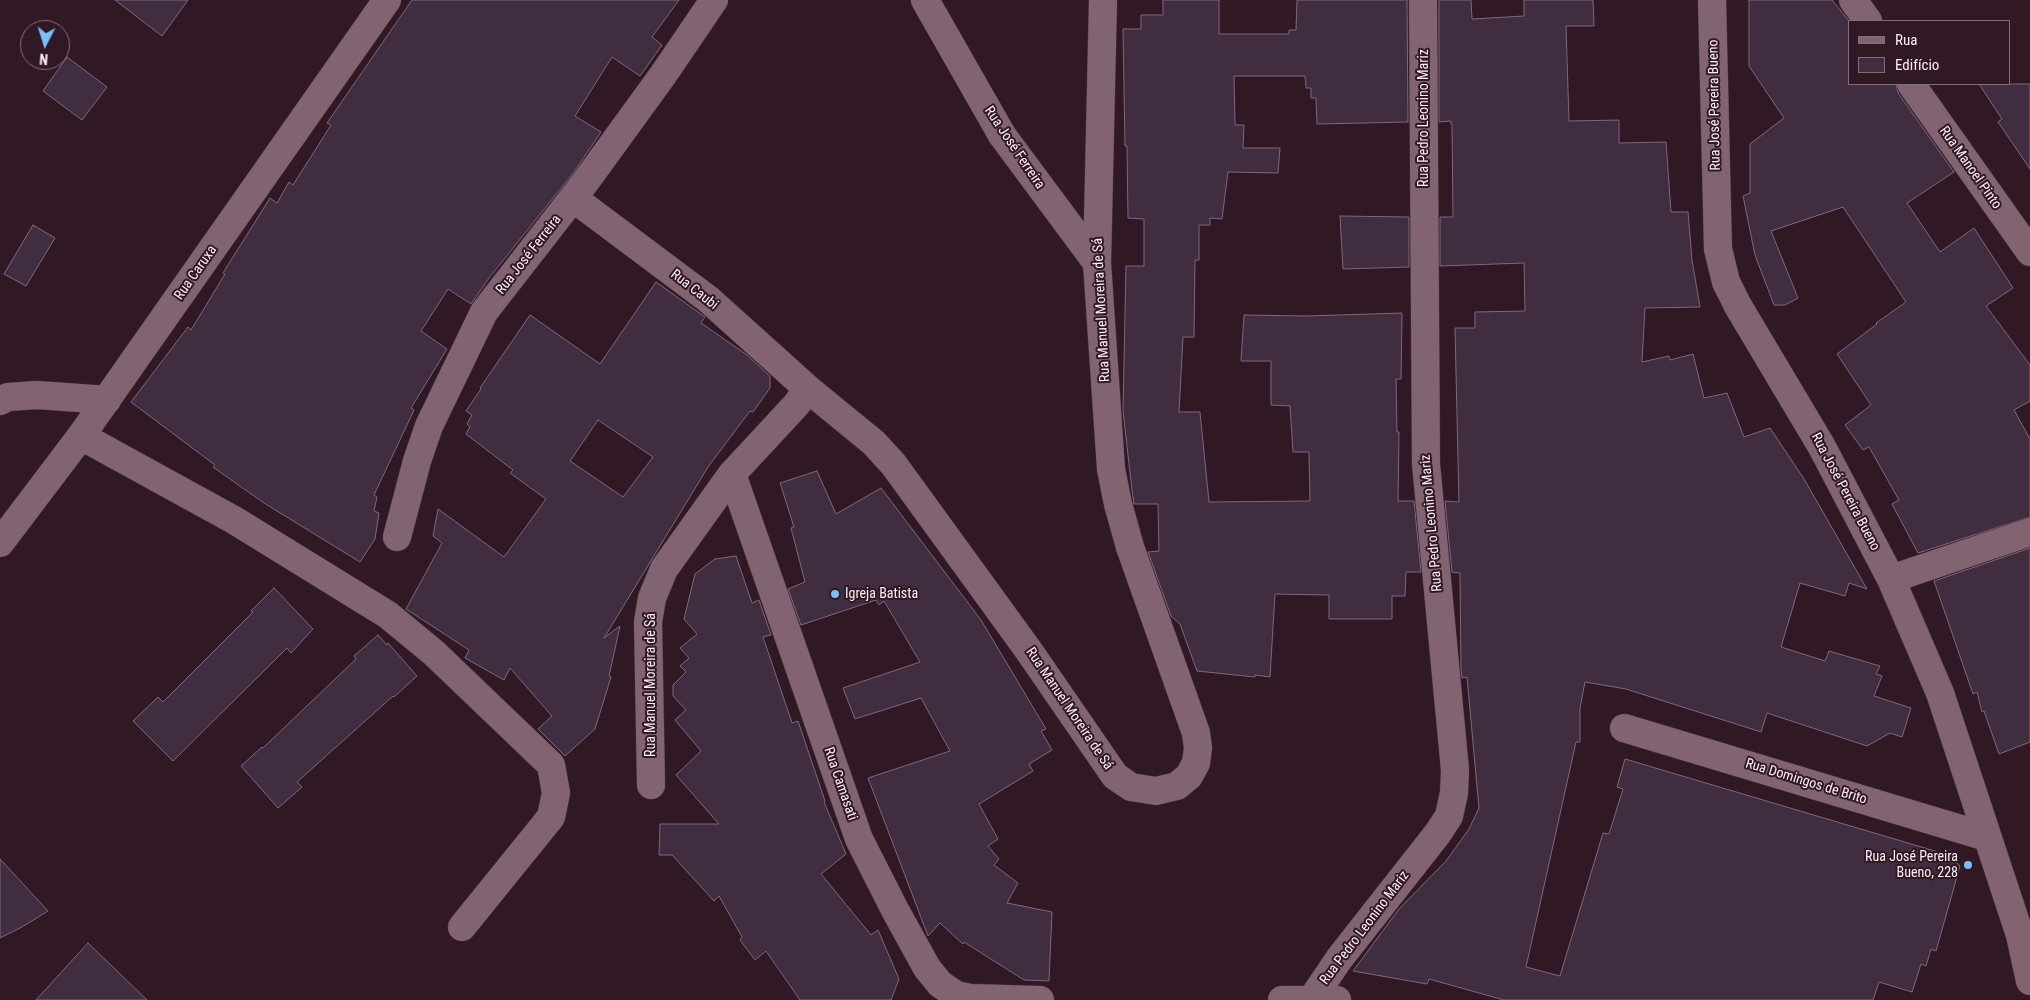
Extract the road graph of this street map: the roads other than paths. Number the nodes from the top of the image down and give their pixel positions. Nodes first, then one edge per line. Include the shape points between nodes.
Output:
1 (387, 0) edge
2 (714, 0) edge
3 (925, 0) edge
4 (1104, 0) edge
5 (1423, 0) edge
6 (1712, 0) edge
7 (1853, 0) edge
8 (1867, 20) edge
9 (1913, 85) edge
10 (573, 198) junction
11 (2030, 252) edge
12 (1097, 264) junction
13 (808, 389) junction
14 (107, 400) junction
15 (0, 401) edge
16 (81, 436) junction
17 (732, 474) junction
18 (2030, 532) edge
19 (397, 537) dead end
20 (0, 543) edge
21 (1891, 579) junction
22 (1624, 728) dead end
23 (651, 785) dead end
24 (1987, 837) junction
25 (462, 926) dead end
26 (2030, 981) edge
27 (1324, 999) edge
28 (1040, 1000) edge
29 (1282, 1000) edge

1 - 14 street, Rua Caruxa
2 - 10 street, Rua José Ferreira
3 - 12 street, Rua José Ferreira via 1002,134
4 - 12 street, Rua Manuel Moreira de Sá
5 - 27 street, Rua Pedro Leonino Mariz via 1426,464 1455,770 1454,793 1449,816 1438,833 1339,959
6 - 21 street, Rua José Pereira Bueno via 1718,249 1726,282 1822,448
7 - 8 street
9 - 11 street, Rua Manoel Pinto
10 - 13 street, Rua Caubi via 708,299
10 - 19 street, Rua José Ferreira via 484,312 429,426
12 - 13 street, Rua Manuel Moreira de Sá via 1111,469 1118,504 1130,548 1196,733 1196,763 1189,776 1177,786 1156,791 1142,790 1115,776 894,465 874,443
13 - 17 street, Rua Manuel Moreira de Sá
14 - 15 street via 37,395 8,397
14 - 16 street, Rua Caruxa
16 - 20 street, Rua Caruxa
16 - 25 street via 234,520 388,615 551,765 556,793 551,817
17 - 23 street, Rua Manuel Moreira de Sá via 664,569 652,598 648,622
17 - 28 street, Rua Camasati via 859,839 927,968 940,984 970,998
18 - 21 street
21 - 24 street, Rua José Pereira Bueno via 1940,693
22 - 24 street, Rua Domingos de Brito
24 - 26 street, Rua José Pereira Bueno via 2020,935
27 - 29 street

